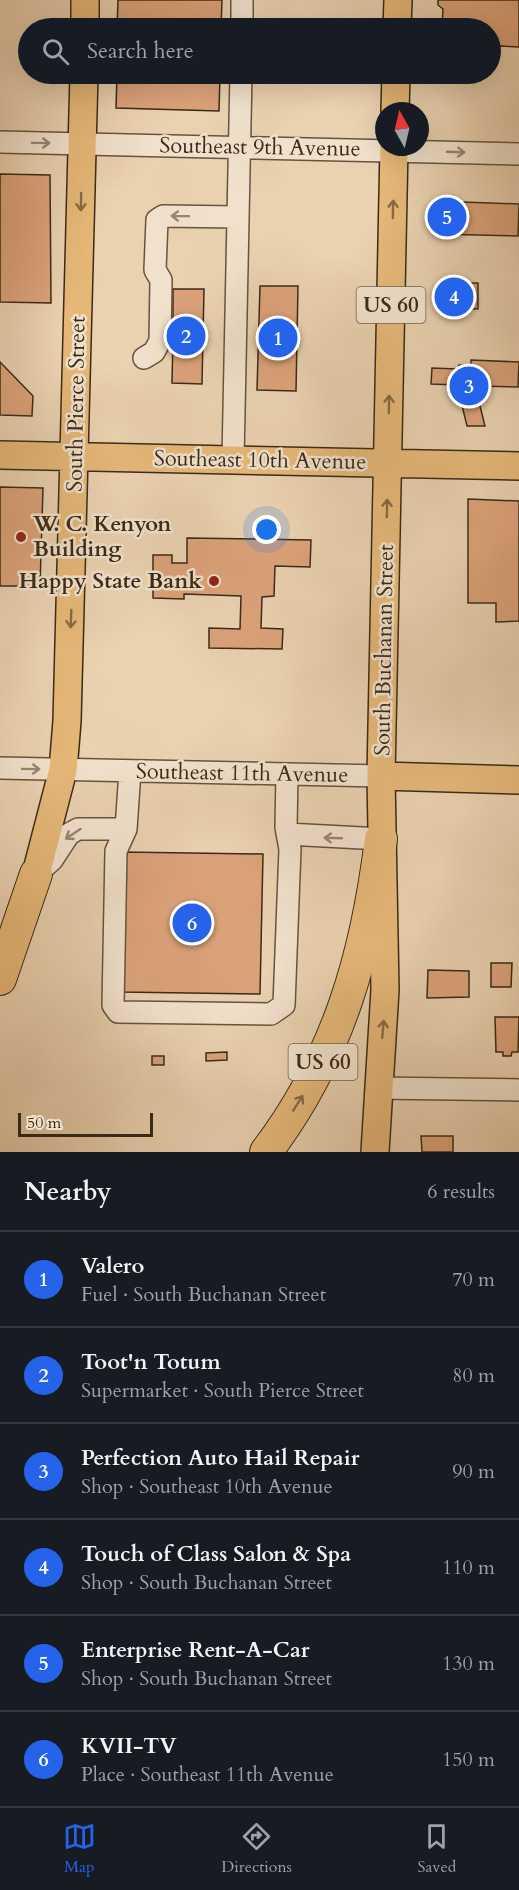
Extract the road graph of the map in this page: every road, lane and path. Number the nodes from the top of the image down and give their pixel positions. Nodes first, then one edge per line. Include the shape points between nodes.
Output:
1 (85, 0) edge
2 (242, 0) edge
3 (398, 0) edge
4 (85, 18) edge
5 (242, 18) edge
6 (397, 18) edge
7 (84, 84) edge
8 (242, 84) edge
9 (396, 84) edge
10 (395, 102) edge
11 (0, 142) edge
12 (82, 143) junction
13 (241, 147) junction
14 (375, 149) edge
15 (429, 150) edge
16 (519, 154) edge
17 (394, 156) edge
18 (238, 217) junction
19 (144, 358) dead end
20 (0, 455) edge
21 (75, 456) junction
22 (233, 459) junction
23 (388, 463) junction
24 (519, 466) edge
25 (0, 768) edge
26 (63, 770) junction
27 (130, 771) junction
28 (287, 774) junction
29 (381, 776) junction
30 (519, 780) edge
31 (126, 829) junction
32 (287, 834) junction
33 (381, 839) junction
34 (36, 874) junction
35 (0, 979) edge
36 (377, 1088) junction
37 (519, 1090) edge
38 (266, 1152) edge
39 (375, 1152) edge

1 - 4 main road
2 - 5 street
3 - 6 main road
7 - 12 main road, South Pierce Street
8 - 13 street
9 - 10 main road
11 -> 12 street, Southeast 9th Avenue
12 - 13 street, Southeast 9th Avenue
12 -> 21 main road, South Pierce Street
13 - 14 street, Southeast 9th Avenue
13 - 18 street
15 -> 16 street, Southeast 9th Avenue
23 -> 17 main road, South Buchanan Street / US 60
18 -> 19 street via 163,216 157,220 155,270 161,280 160,340 154,352
18 - 22 street
20 - 21 main road, Southeast 10th Avenue
21 - 22 main road, Southeast 10th Avenue
21 -> 26 main road, South Pierce Street
22 - 23 main road, Southeast 10th Avenue
23 - 24 main road, Southeast 10th Avenue
29 -> 23 main road, South Buchanan Street / US 60
25 -> 26 street, Southeast 11th Avenue
26 - 27 street, Southeast 11th Avenue
26 - 34 main road, South Pierce Street
27 - 28 street, Southeast 11th Avenue
27 - 31 street
28 - 29 street, Southeast 11th Avenue
28 - 32 street
29 - 30 main road, Southeast 11th Avenue
29 - 33 main road, South Buchanan Street / US 60
31 - 32 street via 116,851 113,1005 118,1012 271,1014 281,1009 286,997 290,849
31 -> 34 street via 78,829 69,834 52,860
33 -> 32 street
36 -> 33 main road, South Buchanan Street via 385,981
38 -> 33 highway, US 60 via 323,1062 353,987
34 - 35 highway
36 - 37 street
36 - 39 main road, South Buchanan Street

